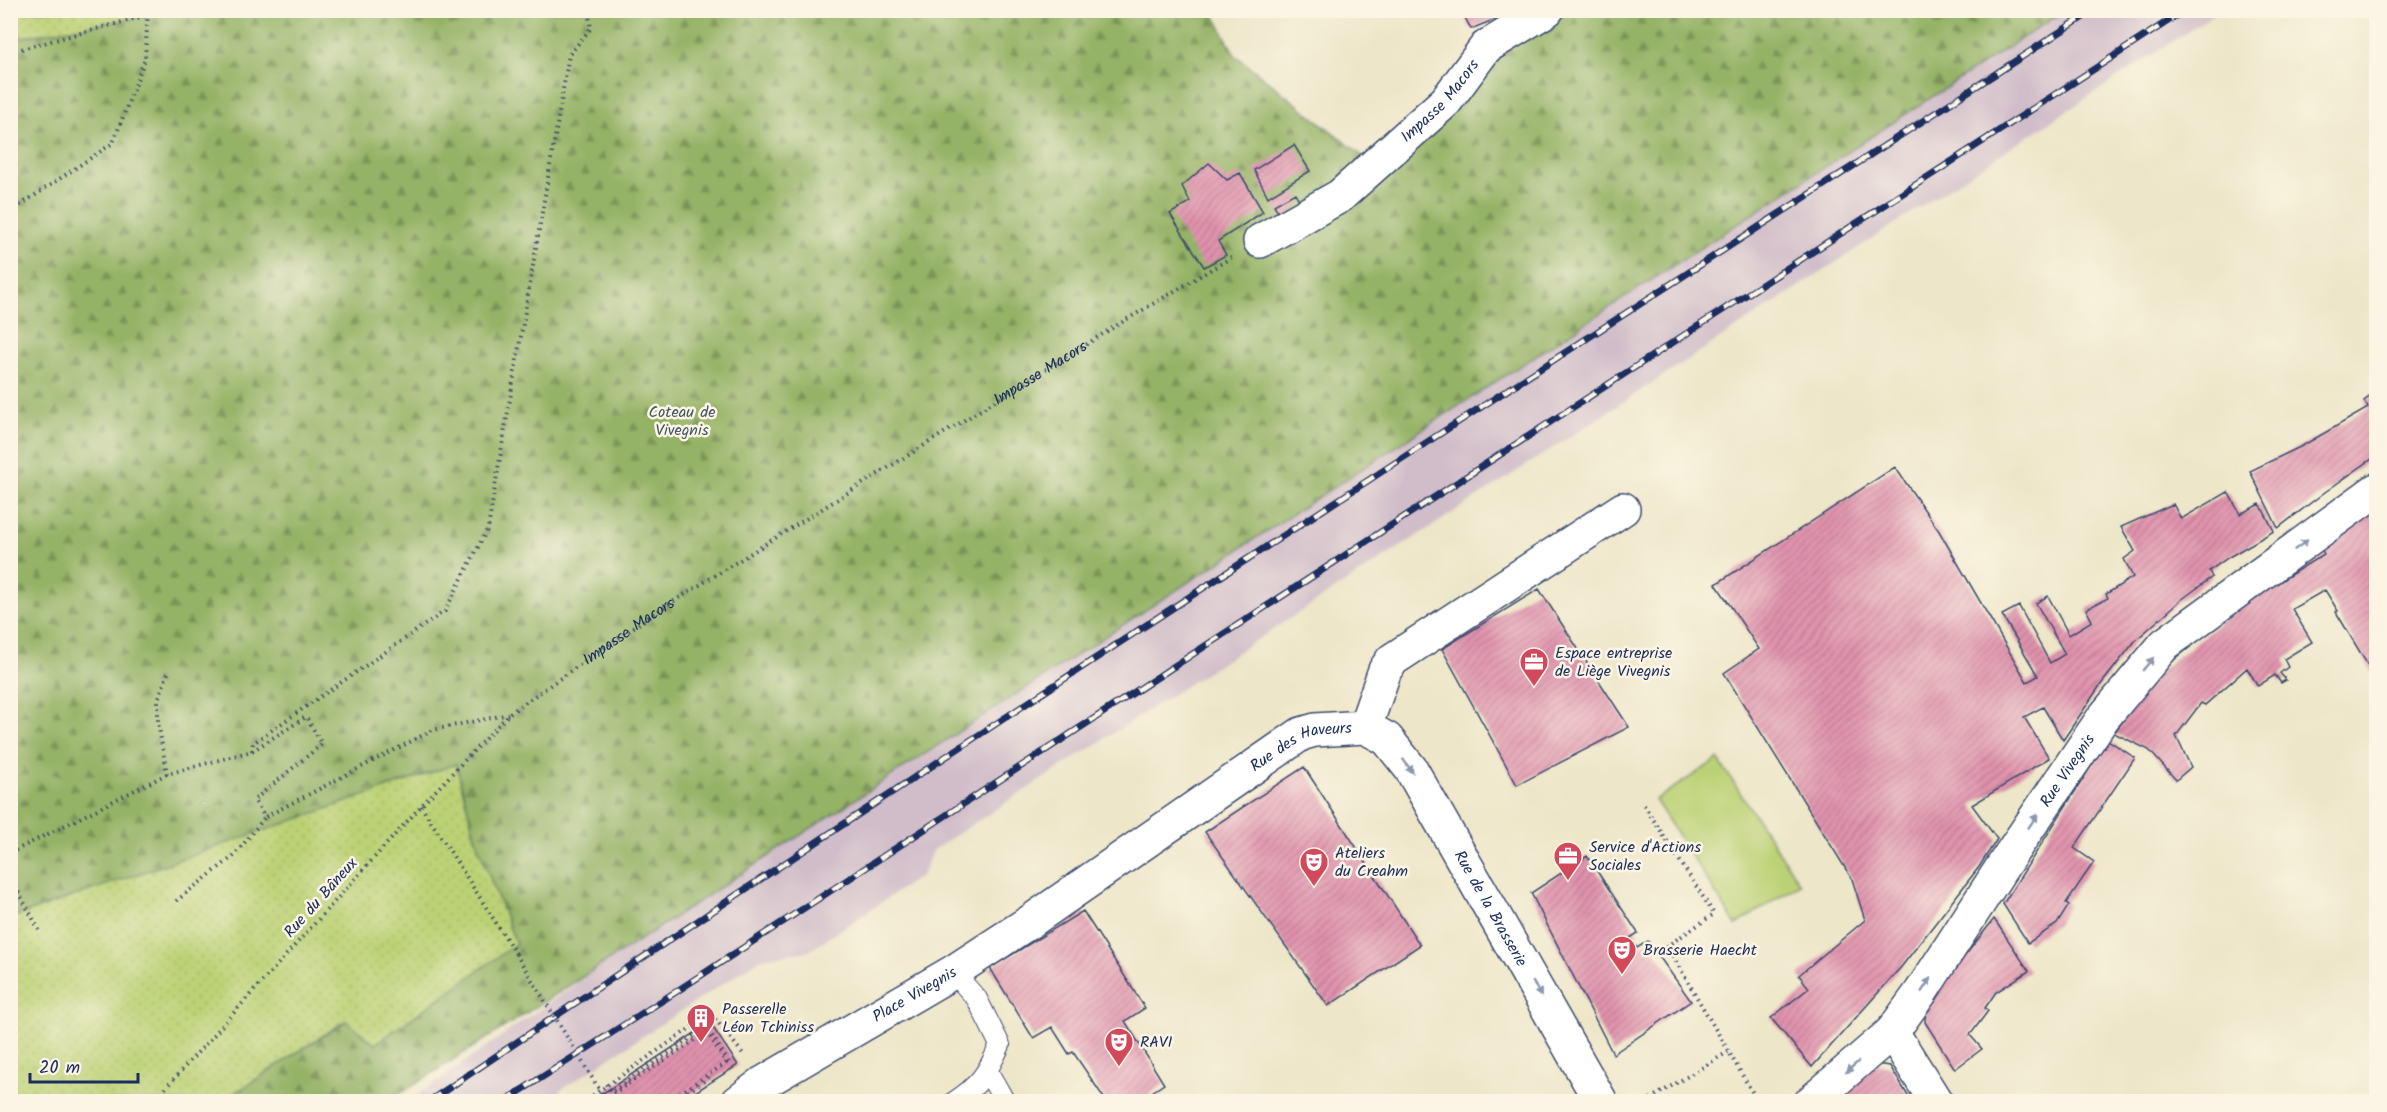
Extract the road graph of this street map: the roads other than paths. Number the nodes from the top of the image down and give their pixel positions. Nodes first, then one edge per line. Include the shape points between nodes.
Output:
1 (1547, 10) edge
2 (1260, 241) road end
3 (2376, 489) edge
4 (1623, 509) dead end
5 (1365, 727) junction
6 (953, 972) junction
7 (1892, 1032) junction
8 (988, 1072) junction
9 (738, 1101) edge
10 (954, 1101) edge
11 (1005, 1101) edge
12 (1601, 1101) edge
13 (1811, 1101) edge
14 (1935, 1101) edge

1 - 2 street, Impasse Macors via 1486,48 1446,101 1340,196
7 -> 3 street, Rue Vivegnis via 2103,718 2164,644
4 - 5 street, Rue des Haveurs via 1392,660
5 - 6 street, Rue des Haveurs via 1302,734
5 -> 12 street, Rue de la Brasserie via 1387,739 1411,769
6 - 8 lane, Place Vivegnis via 976,999 1000,1045
6 - 9 street, Place Vivegnis
7 -> 13 street, Rue Vivegnis
7 - 14 street
8 - 10 lane, Place Vivegnis
8 - 11 lane

